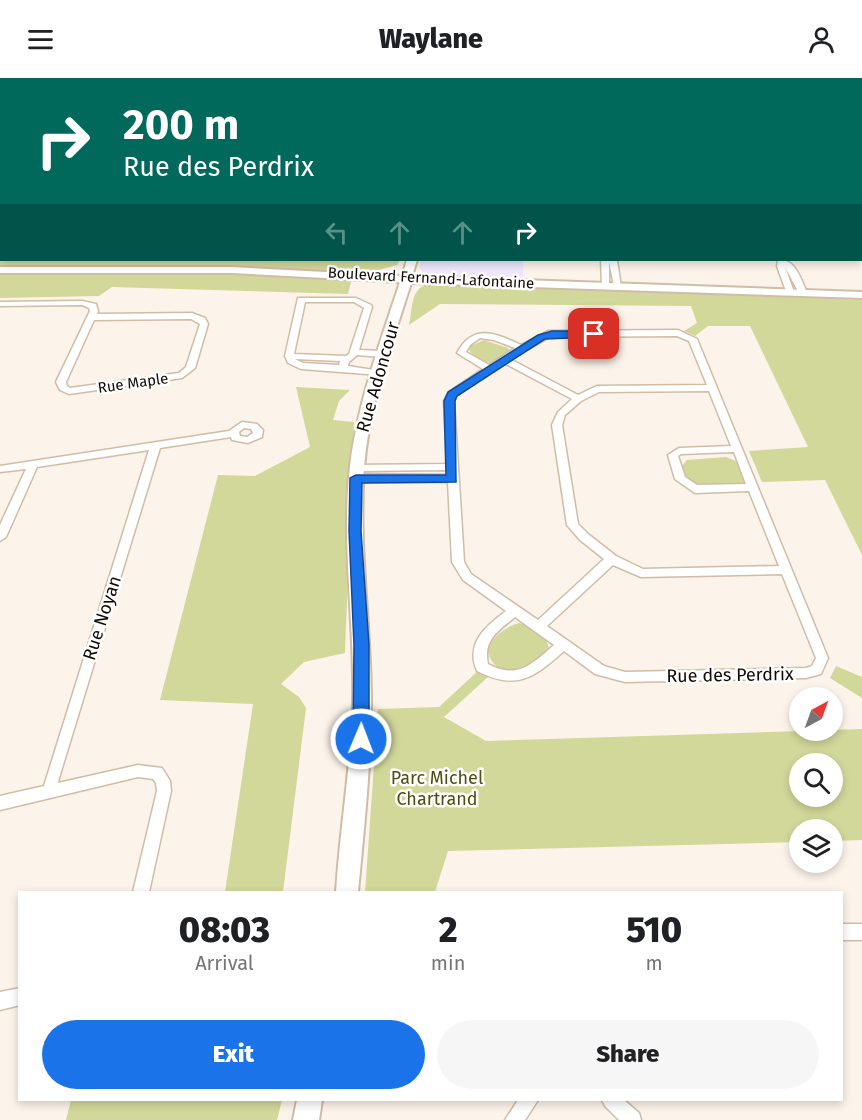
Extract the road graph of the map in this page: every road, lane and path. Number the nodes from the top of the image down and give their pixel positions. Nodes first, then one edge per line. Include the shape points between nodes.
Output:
1 (412, 261) edge
2 (605, 261) edge
3 (614, 261) edge
4 (783, 261) edge
5 (0, 270) edge
6 (407, 278) junction
7 (605, 285) junction
8 (618, 285) junction
9 (790, 292) junction
10 (803, 293) junction
11 (862, 295) edge
12 (0, 304) edge
13 (91, 317) junction
14 (521, 348) junction
15 (383, 354) junction
16 (348, 360) junction
17 (504, 360) junction
18 (490, 369) junction
19 (378, 373) junction
20 (713, 388) junction
21 (578, 399) junction
22 (233, 434) dead end
23 (156, 445) junction
24 (738, 449) junction
25 (33, 464) junction
26 (452, 467) junction
27 (0, 469) edge
28 (356, 473) junction
29 (452, 479) junction
30 (753, 487) junction
31 (0, 537) edge
32 (612, 559) junction
33 (787, 570) junction
34 (514, 611) junction
35 (538, 627) junction
36 (562, 645) junction
37 (50, 792) junction
38 (0, 803) edge
39 (141, 891) edge
40 (347, 891) edge
41 (843, 932) edge
42 (862, 932) edge
43 (18, 996) edge
44 (0, 1001) edge
45 (310, 1101) edge
46 (528, 1101) edge
47 (612, 1101) edge
48 (306, 1120) edge
49 (514, 1120) edge
50 (632, 1120) edge

1 - 6 street, Rue Adoncour
2 - 7 street
3 - 8 street
4 - 9 street via 781,266
4 - 10 street via 791,267
5 - 6 street, Boulevard Fernand-Lafontaine via 225,270
6 - 7 street, Boulevard Fernand-Lafontaine
6 - 15 street, Rue Adoncour
7 - 8 street, Boulevard Fernand-Lafontaine
8 - 9 street, Boulevard Fernand-Lafontaine
9 - 10 street, Boulevard Fernand-Lafontaine
10 - 11 street, Boulevard Fernand-Lafontaine
12 - 13 street via 87,304 94,308
13 - 13 street, Rue Maple via 61,382 65,390 182,375 190,368 204,324 192,316
14 - 17 street, Rue des Perdrix
14 - 18 street via 490,334 464,345 461,353
14 - 20 street, Rue des Perdrix via 552,334 678,333 693,339
15 - 16 street
15 - 19 street, Rue Adoncour
16 - 16 street via 298,365 291,361 299,302 311,298 356,300 367,306
16 - 19 street
17 - 18 street, Rue des Perdrix
17 - 21 street
18 - 26 street, Rue des Perdrix via 458,388 449,401
19 - 28 street, Rue Adoncour via 363,424
20 - 21 street via 607,387
20 - 24 street, Rue des Perdrix
21 - 32 street via 557,419 573,525
22 - 23 street
23 - 25 street
23 - 37 street, Rue Noyan
24 - 30 street, Rue des Perdrix
24 - 30 street via 679,451 673,456 680,479 695,489
25 - 27 street
25 - 31 street
26 - 28 street
26 - 29 street, Rue des Perdrix
28 - 29 street
28 - 40 street, Rue Adoncour via 362,700
29 - 34 street, Rue des Perdrix via 458,562 467,577
30 - 33 street, Rue des Perdrix
32 - 33 street via 641,573
32 - 35 street
33 - 36 street, Rue des Perdrix via 822,658 816,670 806,674 625,677 600,670
34 - 35 street, Rue des Perdrix
34 - 36 street via 479,645 482,668 516,678 532,671
35 - 36 street, Rue des Perdrix
37 - 38 street
37 - 39 street via 138,771 157,773 164,791
41 - 42 street
43 - 44 street
45 - 48 street
46 - 49 street
47 - 50 street

